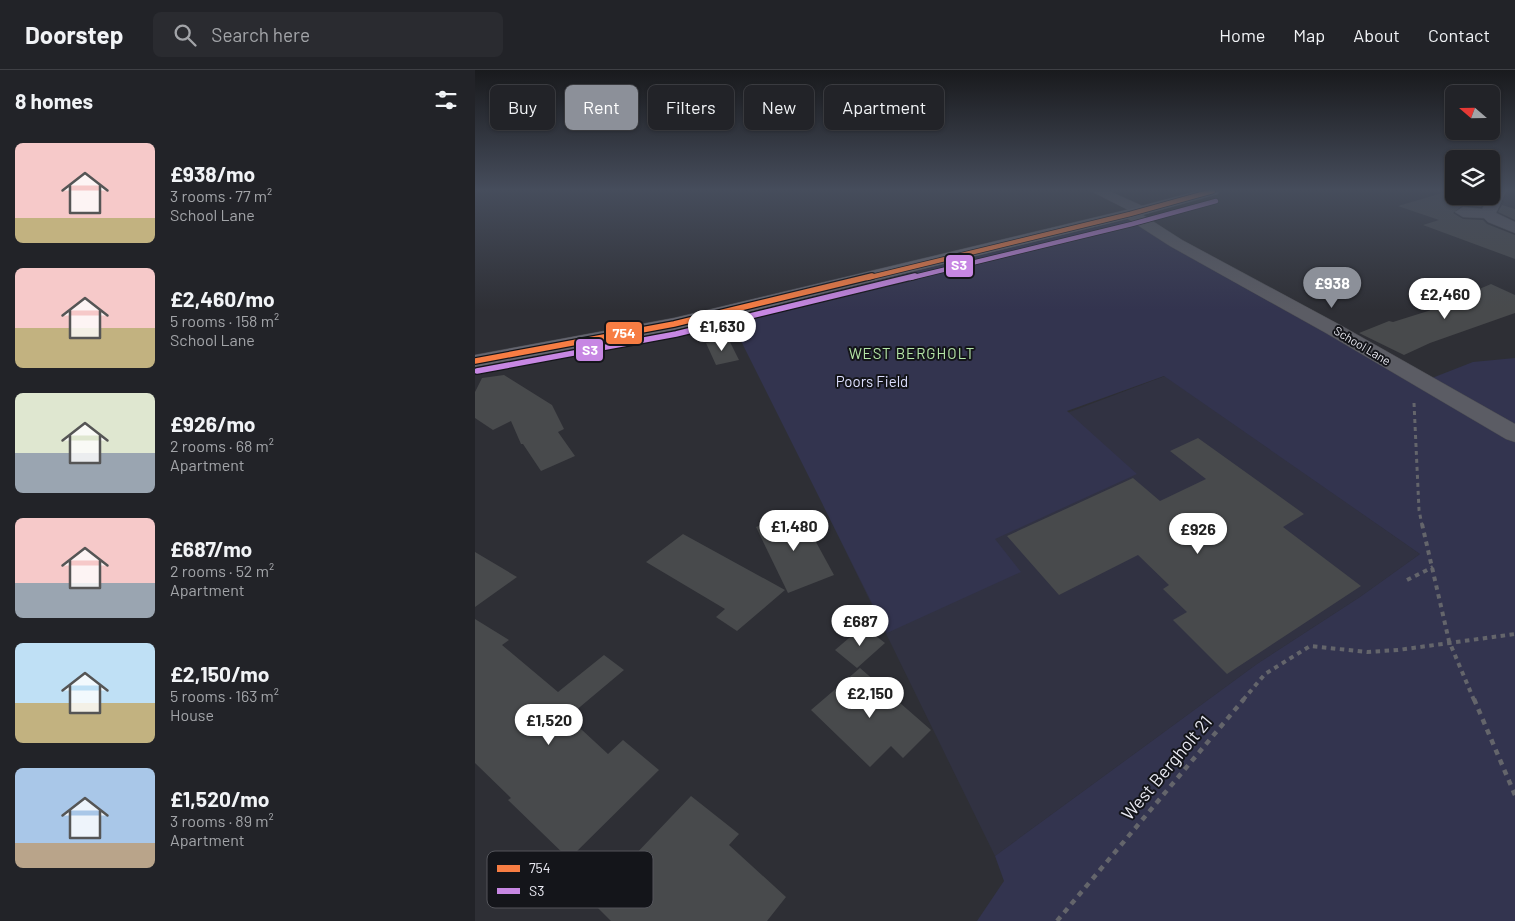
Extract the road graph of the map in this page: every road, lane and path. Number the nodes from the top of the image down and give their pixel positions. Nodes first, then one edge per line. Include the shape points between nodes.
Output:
1 (1062, 231) edge
2 (1159, 231) edge
3 (475, 361) edge
4 (1412, 394) dead end
5 (1515, 434) edge
6 (1433, 567) junction
7 (1407, 580) dead end
8 (1515, 634) edge
9 (1449, 641) junction
10 (1515, 795) edge
11 (1057, 921) edge

1 - 3 main road via 674,324
2 - 5 street, School Lane via 1175,243
4 - 6 path via 1419,510
6 - 7 path
6 - 9 path
8 - 9 path
9 - 10 path
9 - 11 path, West Bergholt 21 via 1367,652 1310,646 1265,674

